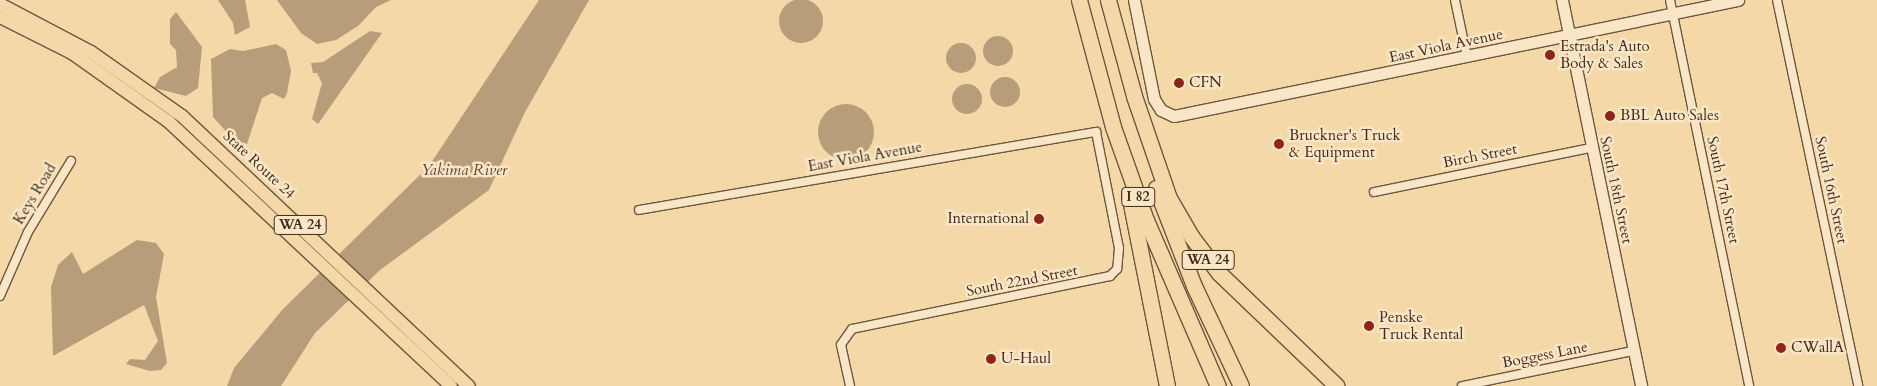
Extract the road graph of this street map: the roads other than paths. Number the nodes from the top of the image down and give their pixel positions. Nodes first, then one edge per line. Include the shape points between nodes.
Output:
1 (1079, 0) edge
2 (1103, 0) edge
3 (1108, 0) edge
4 (1134, 0) edge
5 (1455, 0) edge
6 (1562, 0) edge
7 (1670, 0) edge
8 (1738, 0) edge
9 (1777, 0) edge
10 (0, 4) edge
11 (1673, 14) junction
12 (0, 17) edge
13 (1569, 35) junction
14 (1466, 57) junction
15 (119, 77) junction
16 (1113, 127) junction
17 (1096, 132) joint
18 (1591, 148) junction
19 (71, 161) dead end
20 (1374, 192) dead end
21 (639, 210) dead end
22 (0, 296) edge
23 (1633, 351) junction
24 (451, 386) edge
25 (469, 386) edge
26 (850, 386) edge
27 (1167, 386) edge
28 (1218, 386) edge
29 (1241, 386) edge
30 (1338, 386) edge
31 (1462, 386) edge
32 (1641, 386) edge
33 (1749, 386) edge
34 (1858, 386) edge

1 - 16 highway, I 82
2 - 29 highway, I 82 via 1128,102 1168,223
3 - 30 highway, WA 24 via 1134,96 1169,198 1204,256
4 - 14 street, East Viola Avenue via 1152,89 1161,110 1182,115
5 - 14 street
6 - 13 street, South 18th Street
7 - 11 street, South 17th Street
8 - 11 street, East Viola Avenue
9 - 34 street, South 16th Street
10 - 15 main road, State Route 24 / WA 24
11 - 13 street, East Viola Avenue
11 - 33 street, South 17th Street
12 - 15 main road, State Route 24 / WA 24
13 - 14 street, East Viola Avenue
13 - 18 street, South 18th Street
15 - 24 main road, State Route 24 / WA 24 via 206,153
15 - 25 main road, State Route 24 / WA 24 via 211,142
16 - 27 highway
16 - 28 highway, I 82 via 1172,288
17 - 21 street, East Viola Avenue
17 - 26 street, South 22nd Street via 1119,248 1117,269 1110,276 852,329 842,345
18 - 20 street, Birch Street
18 - 23 street, South 18th Street
19 - 22 street, Keys Road via 28,232
23 - 31 street, Boggess Lane
23 - 32 street, South 18th Street

